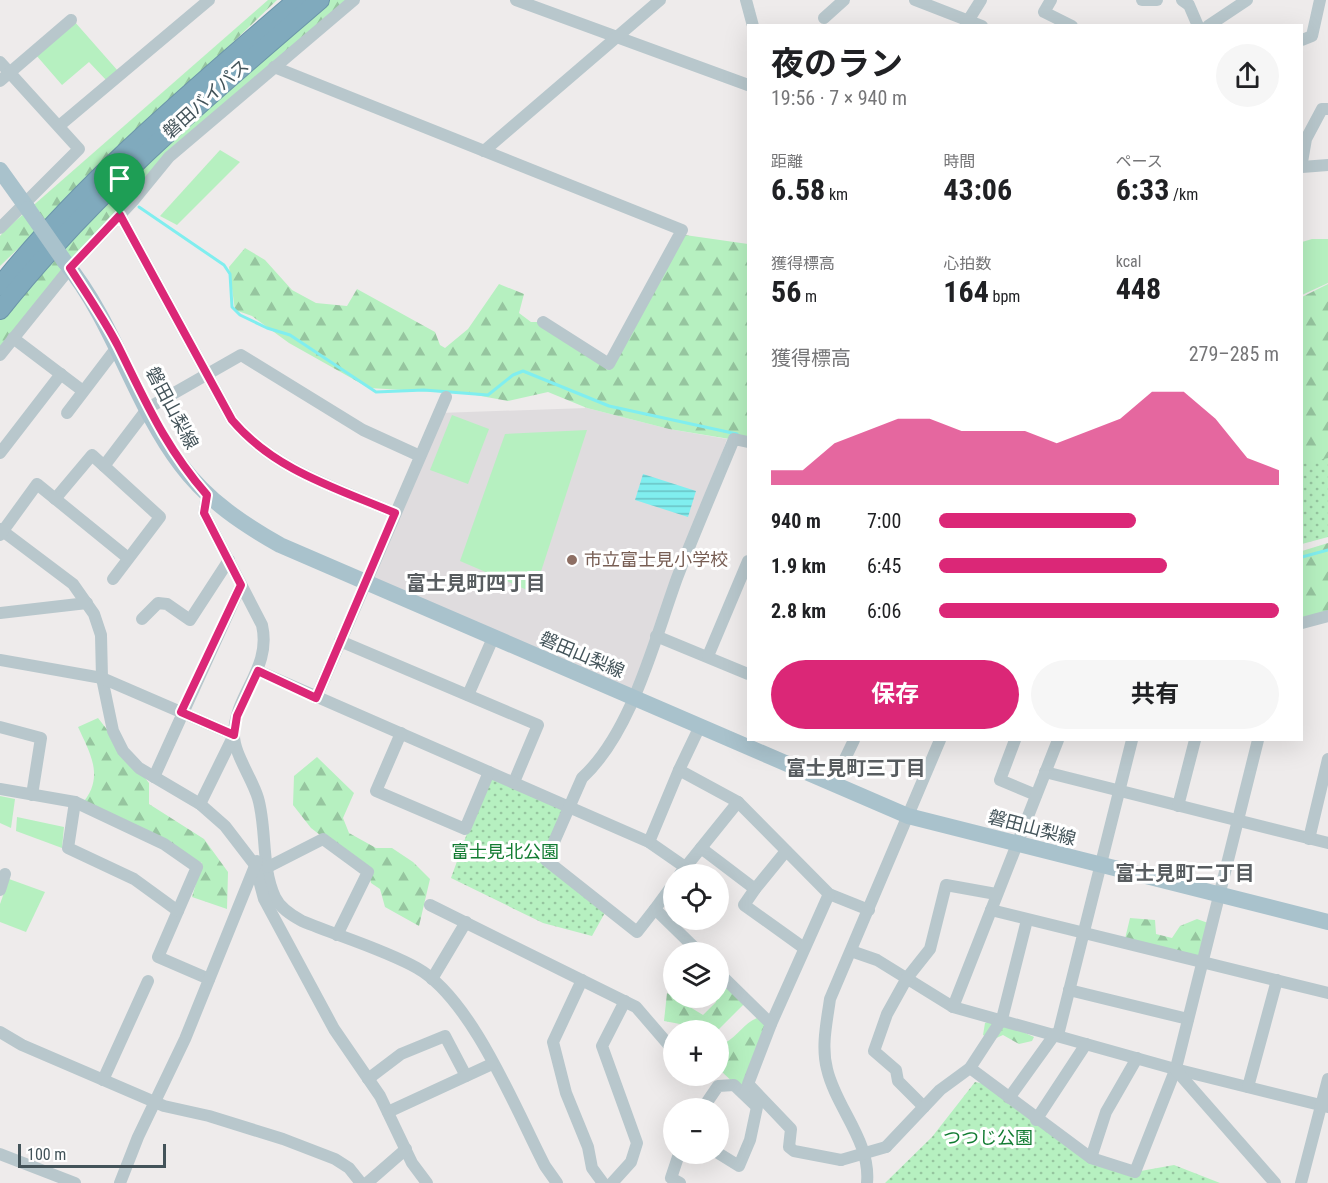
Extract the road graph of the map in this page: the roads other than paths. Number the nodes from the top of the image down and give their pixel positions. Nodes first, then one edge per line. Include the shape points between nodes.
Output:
1 (209, 0) edge
2 (297, 0) edge
3 (320, 0) edge
4 (354, 0) edge
5 (516, 0) edge
6 (660, 0) edge
7 (746, 0) edge
8 (844, 0) edge
9 (915, 0) edge
10 (981, 0) edge
11 (1051, 0) edge
12 (1142, 0) edge
13 (1157, 0) edge
14 (1182, 0) edge
15 (1247, 0) edge
16 (1320, 0) edge
17 (824, 18) dead end
18 (71, 20) dead end
19 (752, 24) edge
20 (972, 24) edge
21 (1068, 24) edge
22 (1197, 24) edge
23 (1211, 24) edge
24 (617, 37) junction
25 (1303, 40) edge
26 (0, 62) edge
27 (274, 67) junction
28 (10, 73) junction
29 (0, 81) edge
30 (747, 85) edge
31 (1328, 109) edge
32 (60, 126) junction
33 (484, 151) junction
34 (1303, 156) edge
35 (1328, 165) edge
36 (1303, 167) edge
37 (0, 170) edge
38 (25, 206) junction
39 (120, 215) junction
40 (0, 228) edge
41 (68, 265) junction
42 (0, 286) edge
43 (0, 310) edge
44 (543, 322) dead end
45 (13, 338) junction
46 (118, 346) junction
47 (0, 355) edge
48 (61, 374) junction
49 (206, 374) junction
50 (83, 391) junction
51 (446, 396) dead end
52 (148, 408) junction
53 (67, 413) dead end
54 (747, 442) edge
55 (0, 453) edge
56 (420, 456) junction
57 (104, 466) junction
58 (207, 495) junction
59 (55, 500) junction
60 (395, 513) junction
61 (1, 532) edge
62 (128, 558) junction
63 (229, 560) junction
64 (747, 563) edge
65 (113, 579) dead end
66 (365, 583) junction
67 (241, 585) junction
68 (87, 603) junction
69 (0, 613) edge
70 (1328, 616) edge
71 (142, 618) dead end
72 (1303, 623) edge
73 (656, 636) junction
74 (493, 638) junction
75 (340, 641) junction
76 (708, 656) junction
77 (0, 660) edge
78 (258, 671) junction
79 (747, 674) edge
80 (102, 678) junction
81 (468, 695) junction
82 (316, 698) junction
83 (632, 698) junction
84 (181, 712) junction
85 (700, 726) junction
86 (0, 727) edge
87 (401, 733) junction
88 (234, 735) junction
89 (851, 741) edge
90 (940, 741) edge
91 (1015, 741) edge
92 (1058, 741) edge
93 (1132, 741) edge
94 (1195, 741) edge
95 (1258, 741) edge
96 (1328, 759) edge
97 (679, 770) junction
98 (489, 772) junction
99 (1045, 772) junction
100 (154, 777) junction
101 (514, 782) junction
102 (833, 784) junction
103 (0, 789) edge
104 (1119, 792) junction
105 (32, 795) junction
106 (1036, 795) junction
107 (75, 802) junction
108 (738, 802) junction
109 (200, 804) junction
110 (1178, 806) junction
111 (569, 807) junction
112 (908, 816) junction
113 (1238, 822) junction
114 (1309, 838) junction
115 (650, 842) junction
116 (1328, 843) edge
117 (1015, 845) junction
118 (701, 848) junction
119 (786, 851) junction
120 (675, 864) edge
121 (688, 864) edge
122 (262, 866) junction
123 (1100, 866) junction
124 (5, 874) dead end
125 (755, 889) junction
126 (0, 890) edge
127 (829, 894) junction
128 (996, 894) junction
129 (1220, 896) junction
130 (663, 898) edge
131 (430, 905) dead end
132 (655, 909) junction
133 (869, 910) junction
134 (991, 910) junction
135 (178, 911) junction
136 (1027, 920) junction
137 (466, 922) junction
138 (1328, 922) edge
139 (1083, 933) junction
140 (337, 935) junction
141 (689, 942) edge
142 (804, 948) junction
143 (851, 951) junction
144 (1203, 960) junction
145 (907, 978) junction
146 (209, 979) junction
147 (432, 979) junction
148 (582, 980) junction
149 (1277, 980) junction
150 (148, 981) dead end
151 (729, 983) edge
152 (1069, 990) junction
153 (1328, 993) edge
154 (625, 1001) junction
155 (953, 1006) junction
156 (1002, 1018) junction
157 (1188, 1019) junction
158 (771, 1024) junction
159 (0, 1032) edge
160 (1057, 1034) junction
161 (663, 1038) edge
162 (1086, 1044) junction
163 (1137, 1058) junction
164 (492, 1064) junction
165 (970, 1068) junction
166 (1175, 1069) junction
167 (465, 1076) junction
168 (368, 1079) junction
169 (1328, 1079) edge
170 (103, 1080) junction
171 (1248, 1087) junction
172 (710, 1098) edge
173 (1009, 1098) junction
174 (155, 1103) junction
175 (1325, 1106) edge
176 (924, 1107) junction
177 (388, 1112) junction
178 (1036, 1120) junction
179 (406, 1149) junction
180 (0, 1154) edge
181 (1091, 1158) junction
182 (729, 1160) edge
183 (676, 1164) edge
184 (75, 1183) edge
185 (120, 1183) edge
186 (361, 1183) edge
187 (367, 1183) edge
188 (427, 1183) edge
189 (557, 1183) edge
190 (603, 1183) edge
191 (612, 1183) edge
192 (680, 1183) edge
193 (867, 1183) edge
194 (1275, 1183) edge
195 (1301, 1183) edge

1 - 32 street
2 - 42 highway, 磐田バイパス via 135,141 77,198
3 - 43 highway, 磐田バイパス via 148,152 82,218
4 - 27 street
5 - 24 street
6 - 24 street
7 - 19 street
8 - 17 street
9 - 20 street
10 - 20 street
11 - 21 street via 1044,12
12 - 13 street
14 - 22 street via 1189,5
15 - 23 street
16 - 25 street via 1312,36
18 - 28 street
24 - 30 street
24 - 33 street
26 - 28 street
27 - 33 street
27 - 39 street via 169,157
28 - 29 street
28 - 32 street
31 - 34 street via 1322,110 1306,139
32 - 38 street via 79,149
33 - 44 street via 682,230 609,364
35 - 36 street
37 - 38 main road, 磐田山梨線
38 - 40 street
38 - 41 main road, 磐田山梨線, bridge
39 - 41 street
39 - 49 street
41 - 45 street
41 - 46 main road, 磐田山梨線
45 - 47 street
45 - 48 street
46 - 50 street
46 - 52 main road, 磐田山梨線
48 - 50 street
48 - 55 street
49 - 52 street
49 - 56 street via 241,355 363,430
49 - 60 street via 232,420 261,450 301,473
50 - 53 street
51 - 56 street
52 - 57 street
52 - 58 main road, 磐田山梨線 via 181,465
54 - 73 street via 734,439
56 - 60 street
57 - 59 street via 92,455
57 - 62 street via 160,517
58 - 63 street via 204,513
58 - 66 main road, 磐田山梨線 via 239,522 280,545
59 - 61 street via 37,484
59 - 62 street
60 - 66 street
61 - 68 street via 73,584
62 - 65 street
63 - 67 street
63 - 71 street via 190,620 167,604 158,603
64 - 76 street
66 - 74 main road, 磐田山梨線
66 - 75 street
67 - 78 street via 262,625 266,642
67 - 84 street
68 - 69 street
68 - 80 street via 100,635
70 - 72 street
73 - 76 street
73 - 83 street
74 - 81 street
74 - 83 main road, 磐田山梨線
75 - 81 street
75 - 82 street
76 - 79 street
77 - 80 street
78 - 82 street
78 - 88 street via 237,716
80 - 84 street
80 - 100 street via 113,731 123,751
81 - 101 street via 538,724
82 - 87 street
83 - 85 main road, 磐田山梨線
83 - 111 street via 616,734 582,778
84 - 88 street
84 - 100 street
85 - 97 street
85 - 102 main road, 磐田山梨線
86 - 105 street via 40,738
87 - 98 street
87 - 98 street via 376,791 465,829
88 - 109 street
88 - 122 street via 237,752 250,773 258,800 265,848
89 - 102 street
90 - 112 street
91 - 106 street via 1000,780
92 - 99 street
93 - 104 street
94 - 110 street
95 - 113 street
96 - 114 street
97 - 108 street
97 - 115 street
98 - 101 street
99 - 104 street
99 - 106 street
100 - 109 street
101 - 111 street
102 - 112 main road, 磐田山梨線
103 - 105 street
104 - 110 street
104 - 123 street
105 - 107 street
106 - 117 street
107 - 135 street via 68,848 134,879
107 - 135 street via 164,844 197,867
108 - 118 street
108 - 119 street
109 - 122 street
110 - 113 street
111 - 115 street
111 - 132 street via 546,860 637,932
112 - 117 main road, 磐田山梨線
112 - 133 street
113 - 114 street
113 - 129 street
114 - 116 street
115 - 120 street
117 - 123 main road, 磐田山梨線
117 - 128 street
118 - 121 street
118 - 125 street
119 - 125 street
119 - 127 street
122 - 140 street via 276,900 286,912
122 - 140 street via 323,839 368,872
122 - 146 street
122 - 168 street via 264,899 334,1029
123 - 129 main road, 磐田山梨線
123 - 139 street
124 - 126 street
125 - 142 street via 744,905
127 - 133 street
127 - 142 street
128 - 134 street
128 - 145 street via 946,885 930,948
129 - 138 main road, 磐田山梨線
129 - 144 street
130 - 132 street
131 - 137 street
132 - 141 street
133 - 143 street
134 - 136 street
134 - 155 street
135 - 146 street via 158,957
136 - 139 street
136 - 156 street
137 - 147 street
137 - 148 street
139 - 144 street
139 - 152 street
140 - 147 street via 416,968
142 - 158 street
143 - 145 street via 877,960
143 - 193 street via 830,999 825,1052 833,1088 866,1156
144 - 149 street
144 - 157 street
145 - 155 street
145 - 176 street via 887,1014 874,1052 896,1070 898,1081
146 - 174 street
147 - 164 street via 460,1008
148 - 154 street
148 - 190 street via 554,1042 566,1093 588,1147 592,1168
149 - 153 street
149 - 171 street
150 - 170 street
151 - 158 street
152 - 157 street
152 - 160 street
154 - 161 street via 636,1007
154 - 191 street via 602,1046 637,1143 631,1162
155 - 156 street
156 - 160 street
156 - 165 street
157 - 166 street
158 - 176 street, bridge via 748,1084 791,1129 789,1147 794,1151 841,1160 886,1147
159 - 170 street
160 - 162 street
160 - 173 street
162 - 163 street
162 - 178 street
163 - 166 street
163 - 181 street via 1106,1112
164 - 167 street
164 - 189 street
165 - 173 street
165 - 176 street
166 - 171 street
166 - 181 street via 1135,1172
166 - 194 street
167 - 168 street via 445,1035 401,1054
167 - 177 street
168 - 177 street
169 - 175 street
170 - 174 street
171 - 175 street
172 - 182 street via 718,1086 740,1088 757,1107 739,1166
173 - 178 street
174 - 185 street
174 - 186 street via 283,1138 334,1159 349,1168
175 - 195 street
177 - 179 street
178 - 181 street
179 - 187 street
179 - 188 street
180 - 184 street
183 - 192 street via 671,1178

